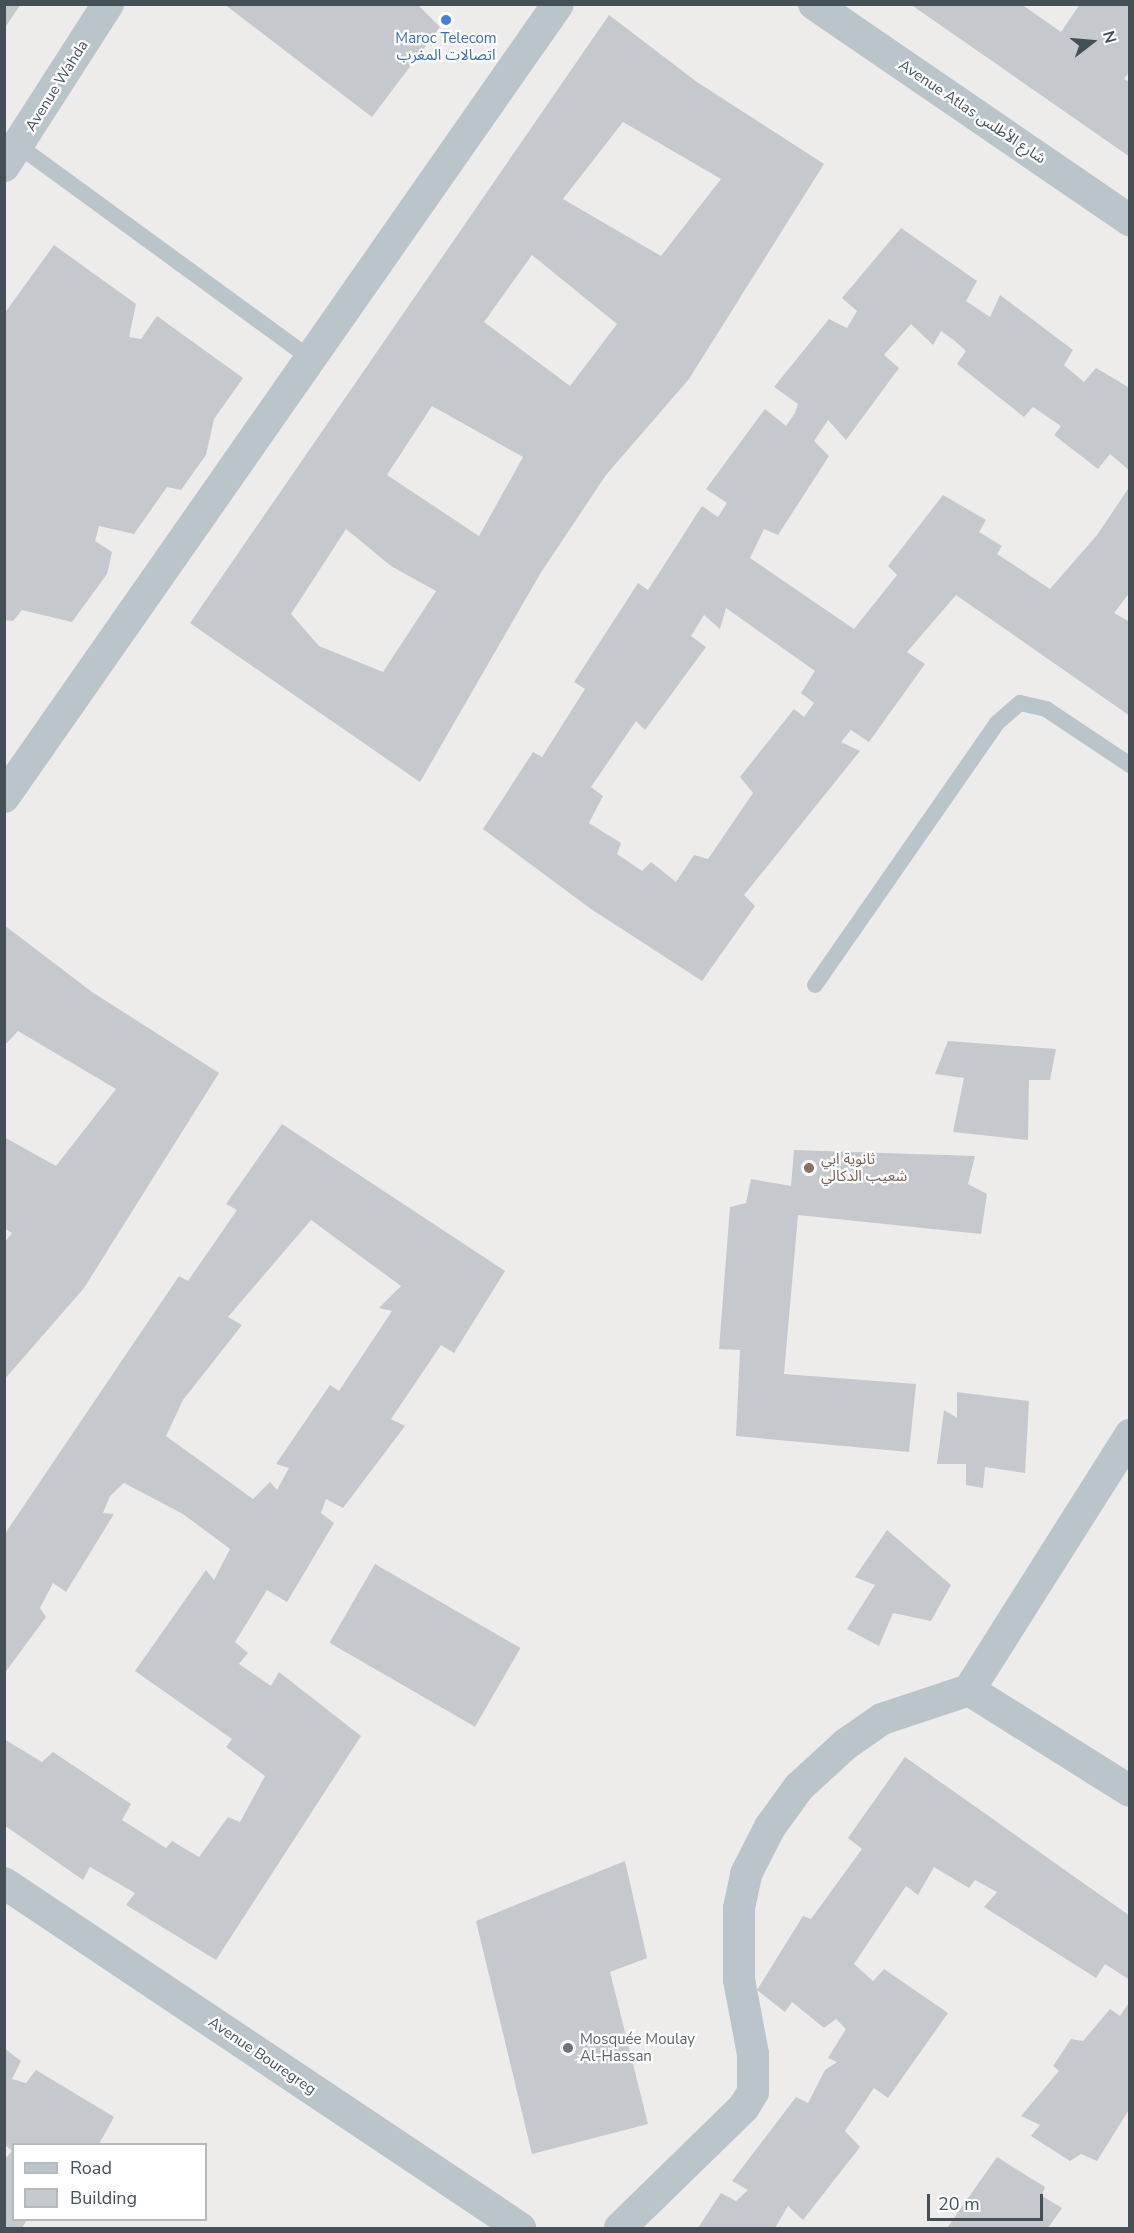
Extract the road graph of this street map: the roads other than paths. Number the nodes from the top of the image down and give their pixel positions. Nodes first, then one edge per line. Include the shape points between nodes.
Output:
1 (108, 4) edge
2 (558, 4) edge
3 (814, 4) edge
4 (12, 156) edge
5 (1130, 220) edge
6 (314, 361) junction
7 (1130, 765) edge
8 (4, 797) edge
9 (815, 985) dead end
10 (1130, 1435) edge
11 (969, 1690) junction
12 (1130, 1791) edge
13 (4, 1883) edge
14 (520, 2229) edge
15 (620, 2229) edge

1 - 4 street, Avenue Wahda
2 - 6 street
3 - 5 street, Avenue Atlas شارع الأطلس
4 - 6 lane
6 - 8 street
7 - 9 lane via 1046,709 1020,703 997,723
10 - 11 street
11 - 12 street
11 - 15 street via 882,1719 846,1744 799,1787 770,1827 746,1874 739,1908 739,1980 753,2054 753,2092 744,2107
13 - 14 street, Avenue Bouregreg

